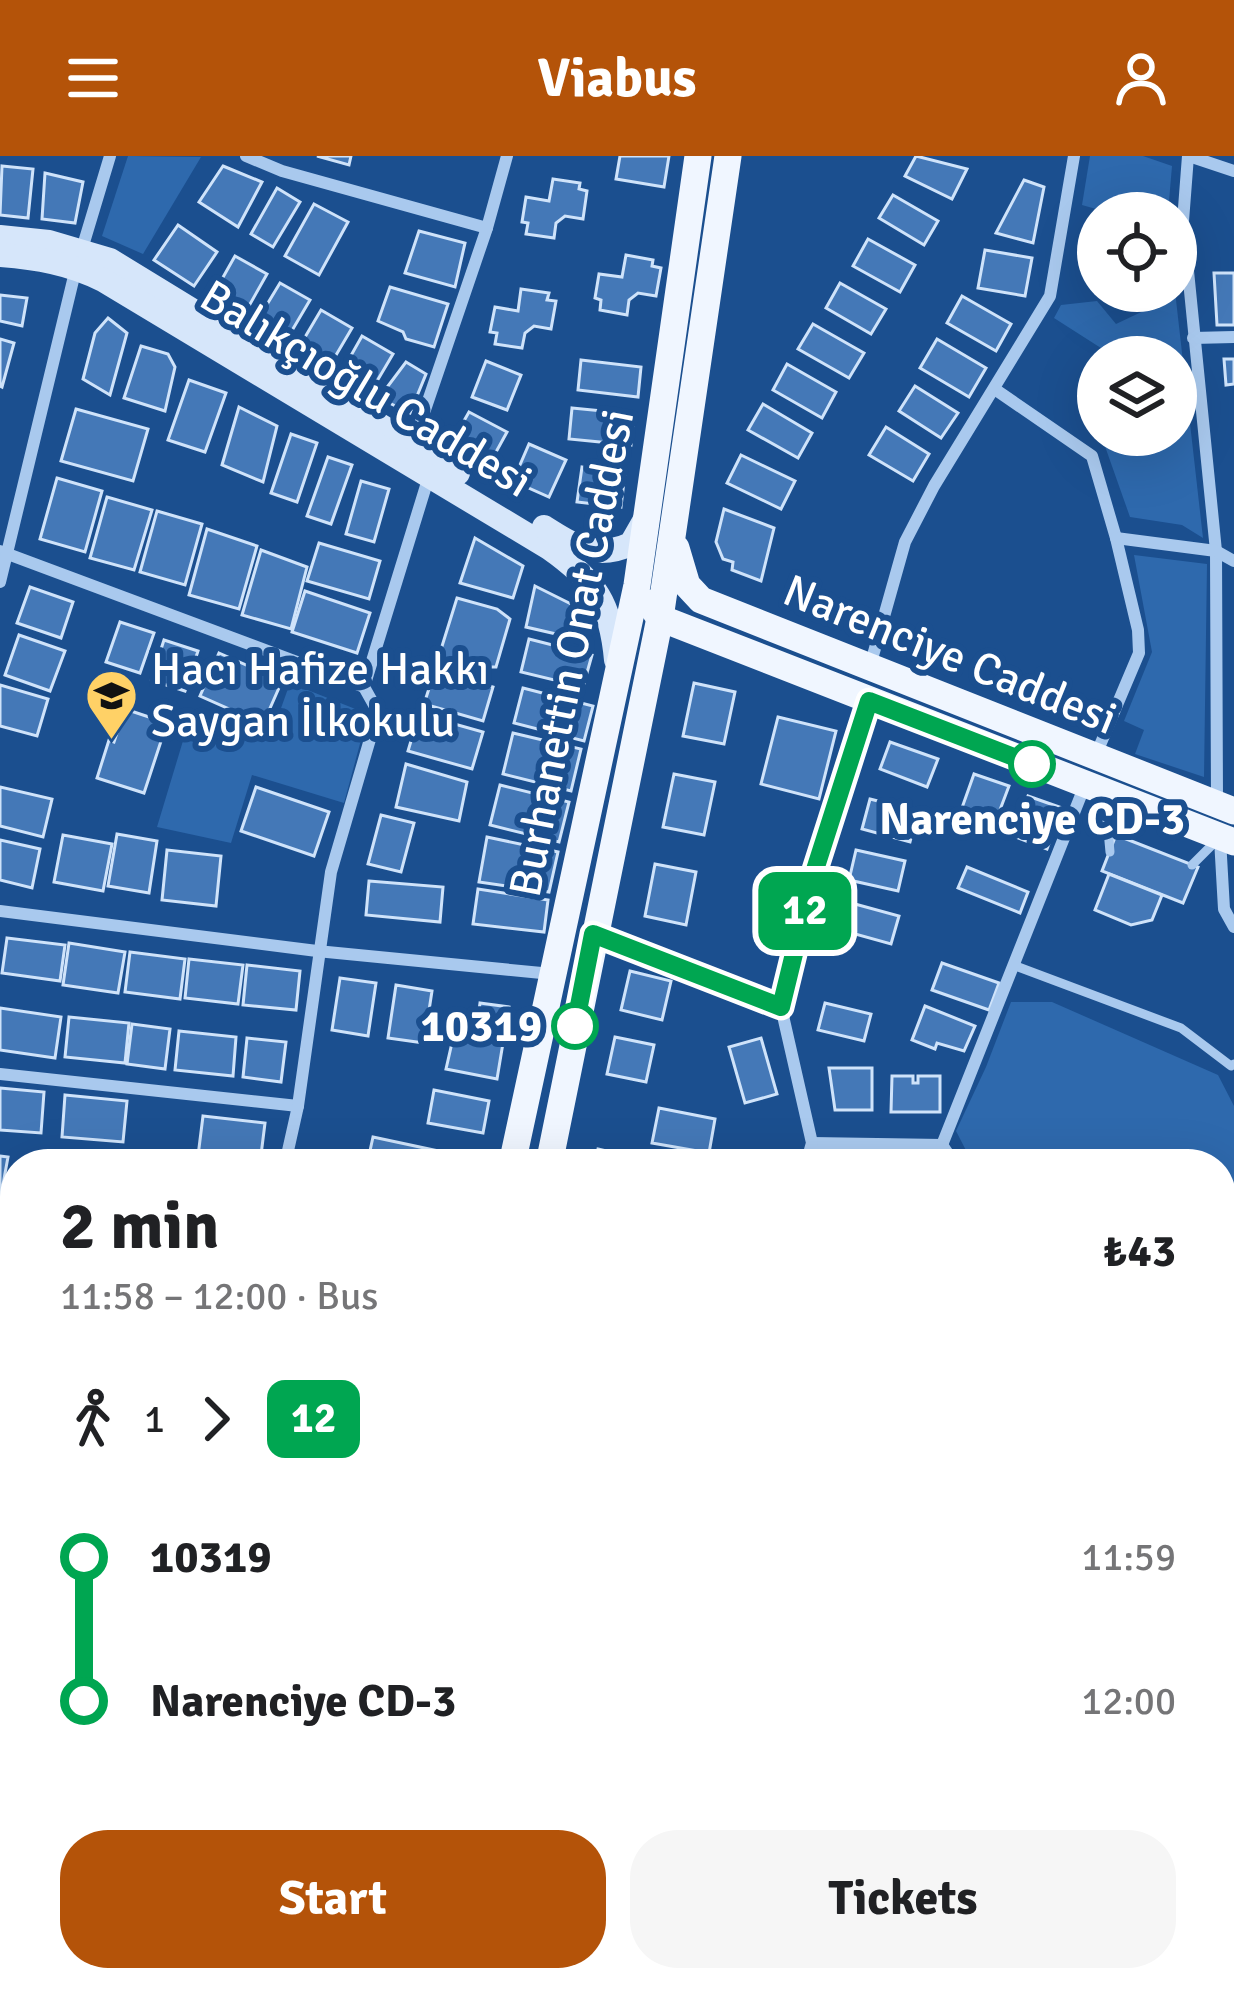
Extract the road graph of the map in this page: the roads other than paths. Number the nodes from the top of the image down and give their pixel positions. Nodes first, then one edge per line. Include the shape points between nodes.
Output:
1 (110, 156) edge
2 (246, 156) edge
3 (507, 156) edge
4 (698, 156) edge
5 (728, 156) edge
6 (1074, 156) edge
7 (1189, 156) edge
8 (1234, 171) edge
9 (487, 228) junction
10 (0, 237) edge
11 (0, 255) edge
12 (79, 258) junction
13 (1193, 336) edge
14 (1234, 337) edge
15 (1197, 338) edge
16 (1197, 375) edge
17 (996, 390) junction
18 (412, 445) junction
19 (430, 475) junction
20 (649, 514) junction
21 (674, 538) junction
22 (1116, 538) junction
23 (1216, 551) junction
24 (4, 552) edge
25 (598, 554) junction
26 (1234, 561) edge
27 (0, 583) edge
28 (637, 585) junction
29 (660, 618) junction
30 (869, 670) junction
31 (617, 672) junction
32 (364, 687) junction
33 (869, 701) junction
34 (1095, 778) junction
35 (1226, 808) edge
36 (1227, 840) edge
37 (1110, 851) dead end
38 (1192, 865) dead end
39 (0, 911) edge
40 (1234, 927) edge
41 (593, 934) junction
42 (317, 951) junction
43 (1013, 965) junction
44 (552, 974) junction
45 (781, 1007) junction
46 (1234, 1064) edge
47 (0, 1074) edge
48 (298, 1106) junction
49 (812, 1143) junction
50 (942, 1144) junction
51 (288, 1149) edge
52 (515, 1149) edge
53 (552, 1149) edge
54 (810, 1149) edge
55 (945, 1149) edge

1 - 12 street
2 - 9 street
3 - 9 street
4 - 20 main road, Burhanettin Onat Caddesi
5 - 21 main road, Burhanettin Onat Caddesi
6 - 17 street via 1050,296
7 - 8 street
7 - 13 street via 1183,221
9 - 18 street
10 - 12 street, Balıkçıoğlu Caddesi
11 - 12 street, Balıkçıoğlu Caddesi
12 - 18 street, Balıkçıoğlu Caddesi via 110,260
12 - 19 street, Balıkçıoğlu Caddesi
12 - 24 street
14 - 15 street
16 - 23 street
17 - 22 street via 1092,456
17 - 30 street via 905,542
18 - 25 street, Balıkçıoğlu Caddesi
19 - 31 street, Balıkçıoğlu Caddesi via 582,574 613,622
19 - 32 street
20 - 25 street via 631,544
20 - 28 main road, Burhanettin Onat Caddesi
21 - 29 main road, Burhanettin Onat Caddesi
21 - 30 main road, Narenciye Caddesi via 680,570 701,601
22 - 23 street
22 - 34 street via 1139,653
23 - 26 street
23 - 35 street
24 - 27 street
24 - 32 street
25 - 28 street, Balıkçıoğlu Caddesi
28 - 29 main road
28 - 31 main road, Burhanettin Onat Caddesi
29 - 33 main road, Narenciye Caddesi
29 - 41 main road, Burhanettin Onat Caddesi
30 - 34 main road, Narenciye Caddesi
31 - 44 main road, Burhanettin Onat Caddesi
32 - 42 street via 378,712
33 - 34 main road, Narenciye Caddesi
33 - 45 street
34 - 35 main road, Narenciye Caddesi
34 - 36 main road, Narenciye Caddesi
34 - 37 lane
34 - 43 street
36 - 38 lane
36 - 40 street via 1224,909
39 - 42 street
41 - 45 street
41 - 53 main road, Burhanettin Onat Caddesi
42 - 44 street
42 - 48 street
43 - 46 lane via 1181,1028
43 - 50 street
44 - 52 main road, Burhanettin Onat Caddesi
45 - 49 street
47 - 48 street
48 - 51 street
49 - 50 street
49 - 54 street
50 - 55 street

